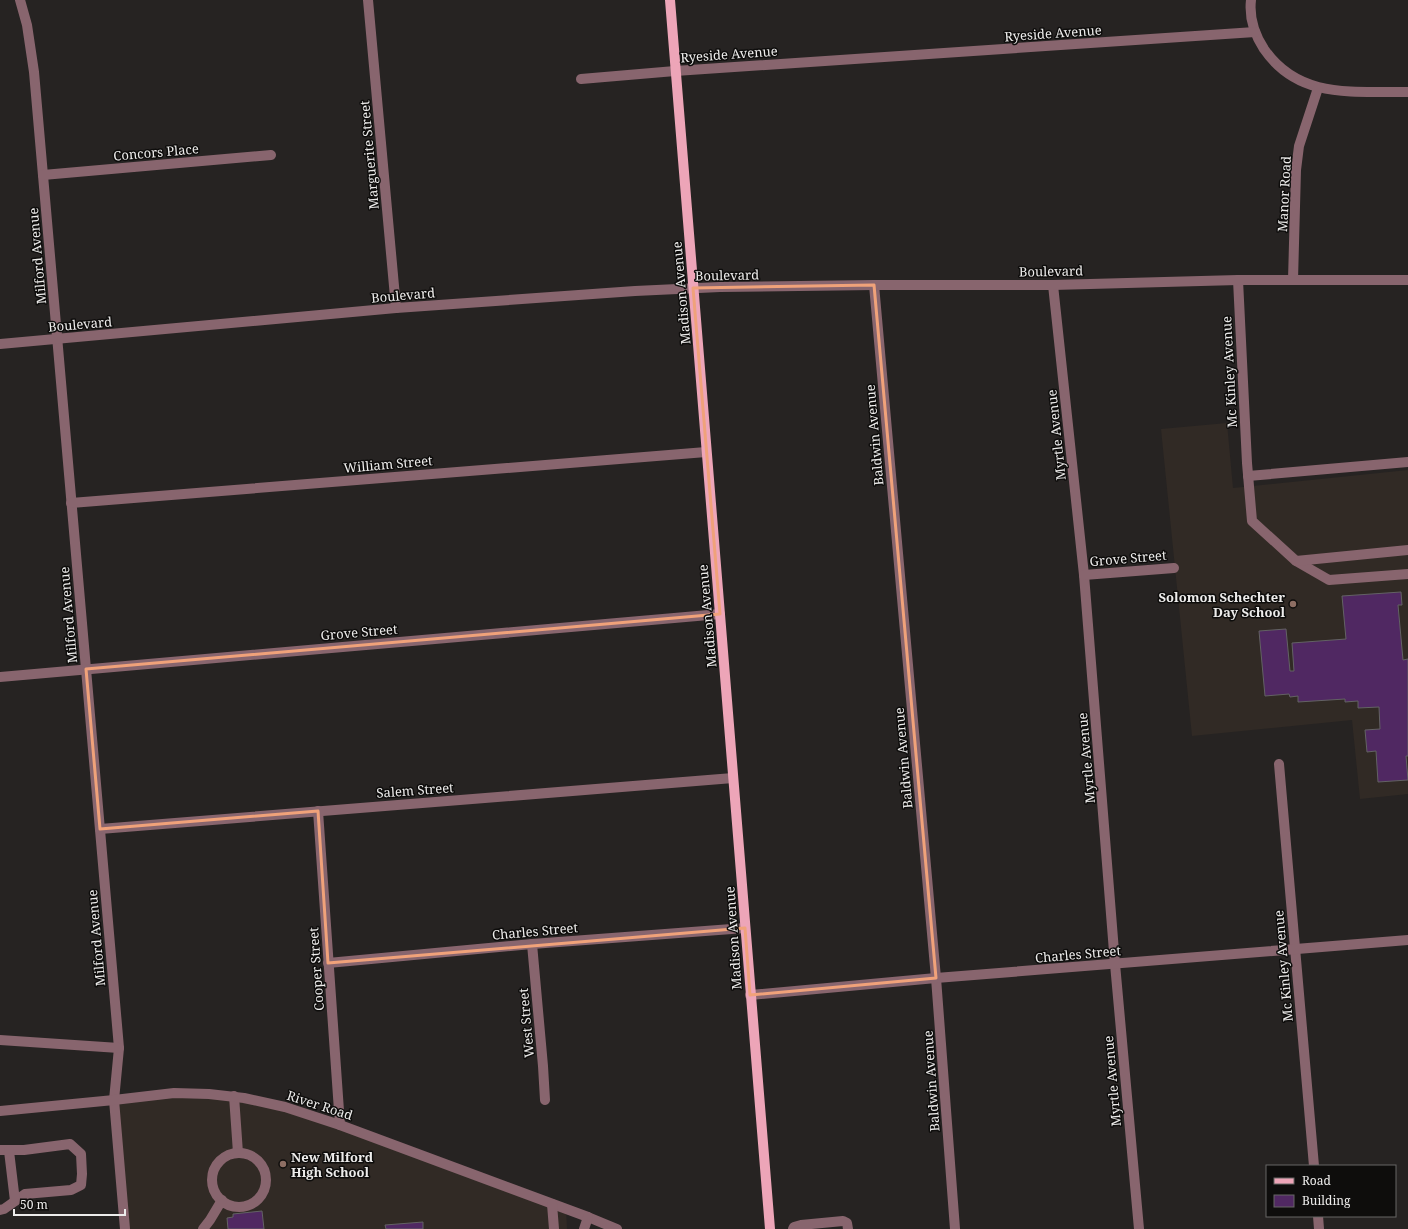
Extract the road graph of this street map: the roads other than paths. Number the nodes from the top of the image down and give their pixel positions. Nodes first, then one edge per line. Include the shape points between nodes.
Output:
1 (20, 0) edge
2 (368, 0) edge
3 (670, 0) edge
4 (1251, 0) edge
5 (1256, 32) junction
6 (675, 71) junction
7 (582, 79) dead end
8 (1318, 88) junction
9 (1408, 92) edge
10 (271, 155) dead end
11 (43, 175) junction
12 (1238, 280) junction
13 (1293, 280) junction
14 (1408, 280) edge
15 (874, 285) junction
16 (1053, 285) junction
17 (693, 288) junction
18 (396, 308) junction
19 (58, 339) junction
20 (0, 344) edge
21 (706, 452) junction
22 (1408, 462) edge
23 (1248, 476) junction
24 (71, 503) junction
25 (1408, 550) edge
26 (1296, 561) junction
27 (1174, 568) dead end
28 (1408, 574) edge
29 (1084, 575) junction
30 (720, 614) junction
31 (86, 669) junction
32 (0, 677) edge
33 (1279, 764) dead end
34 (733, 778) junction
35 (318, 811) junction
36 (100, 829) junction
37 (745, 928) junction
38 (1408, 940) edge
39 (532, 944) junction
40 (1295, 949) junction
41 (328, 963) junction
42 (1115, 964) junction
43 (936, 978) junction
44 (750, 995) junction
45 (0, 1040) edge
46 (119, 1048) junction
47 (234, 1096) junction
48 (114, 1100) junction
49 (545, 1100) dead end
50 (0, 1111) edge
51 (340, 1125) junction
52 (4, 1150) edge
53 (238, 1153) junction
54 (1314, 1165) edge
55 (222, 1200) junction
56 (15, 1201) junction
57 (552, 1204) junction
58 (0, 1210) edge
59 (588, 1217) junction
60 (1318, 1217) edge
61 (125, 1229) edge
62 (203, 1229) edge
63 (554, 1229) edge
64 (584, 1229) edge
65 (617, 1229) edge
66 (770, 1229) edge
67 (793, 1229) edge
68 (848, 1229) edge
69 (955, 1229) edge
70 (1139, 1229) edge
71 (1319, 1229) edge

1 - 11 street, Milford Avenue via 27,25 34,72
2 - 18 street, Marguerite Street
3 - 6 main road, Madison Avenue
4 - 5 street
5 - 6 street, Ryeside Avenue
5 - 8 street via 1260,43 1283,70 1300,82
6 - 7 street, Ryeside Avenue
6 - 17 main road, Madison Avenue
8 - 9 street via 1333,91
8 - 13 street, Manor Road via 1299,146
10 - 11 street, Concors Place
11 - 19 street, Milford Avenue
12 - 13 street, Boulevard
12 - 16 street, Boulevard
12 - 23 street, Mc Kinley Avenue
13 - 14 street, Boulevard
15 - 16 street, Boulevard
15 - 17 street, Boulevard
15 - 43 street, Baldwin Avenue
16 - 29 street, Myrtle Avenue
17 - 18 street, Boulevard
17 - 21 main road, Madison Avenue
18 - 19 street, Boulevard
19 - 20 street, Boulevard
19 - 24 street, Milford Avenue
21 - 24 street, William Street
21 - 30 main road, Madison Avenue
22 - 23 street
23 - 26 street, Mc Kinley Avenue via 1252,521
24 - 31 street, Milford Avenue
25 - 26 street
26 - 28 street, Mc Kinley Avenue via 1329,580
27 - 29 street, Grove Street
29 - 42 street, Myrtle Avenue
30 - 31 street, Grove Street
30 - 34 main road, Madison Avenue
31 - 32 street, Grove Street
31 - 36 street, Milford Avenue
33 - 40 street, Mc Kinley Avenue
34 - 35 street, Salem Street
34 - 37 main road, Madison Avenue
35 - 36 street, Salem Street
35 - 41 street, Cooper Street
36 - 46 street, Milford Avenue
37 - 39 street, Charles Street
37 - 44 main road, Madison Avenue
38 - 40 street, Charles Street
39 - 41 street, Charles Street
39 - 49 street, West Street
40 - 42 street, Charles Street
40 - 54 street, Mc Kinley Avenue
41 - 51 street, Cooper Street
42 - 43 street, Charles Street
42 - 70 street, Myrtle Avenue
43 - 44 street, Charles Street
43 - 69 street, Baldwin Avenue
44 - 66 main road, Madison Avenue
45 - 46 street
46 - 48 street, Milford Avenue
47 - 48 street, River Road via 174,1092
47 - 51 street, River Road via 285,1106
47 - 53 street
48 - 50 street, River Road
48 - 61 street, Milford Avenue
51 - 57 street, River Road
52 - 56 street
52 - 56 street via 70,1144 82,1154 81,1185 72,1190 25,1194
53 - 55 street via 222,1159 213,1173 214,1190
53 - 55 street via 255,1158 262,1165 266,1174 264,1192 258,1200 241,1207
55 - 62 street
56 - 58 street
57 - 59 street, River Road
57 - 63 street
59 - 64 street
59 - 65 street, River Road
60 - 71 street
67 - 68 street via 801,1225 843,1221 847,1223

